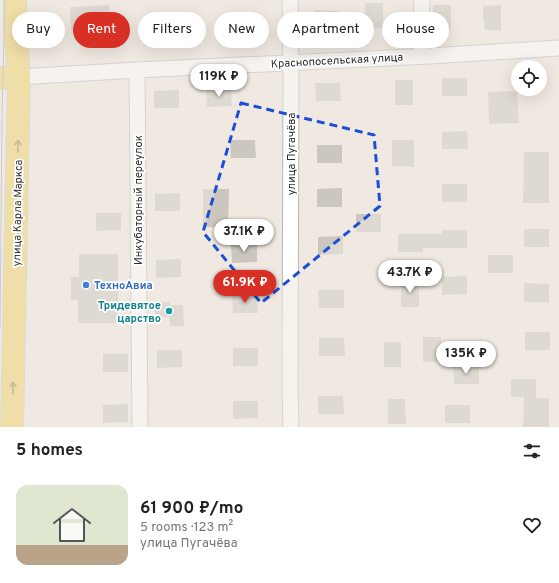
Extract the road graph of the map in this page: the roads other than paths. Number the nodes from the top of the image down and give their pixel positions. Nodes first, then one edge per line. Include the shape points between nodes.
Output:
1 (15, 0) edge
2 (290, 0) edge
3 (422, 0) edge
4 (559, 48) edge
5 (421, 56) junction
6 (291, 63) junction
7 (138, 70) junction
8 (10, 77) edge
9 (12, 427) edge
10 (140, 427) edge
11 (291, 427) edge

1 - 8 main road, улица Карла Маркса
2 - 6 street, улица Пугачёва
3 - 5 street
4 - 5 street, Краснопосельская улица
5 - 6 street, Краснопосельская улица
6 - 7 street, Краснопосельская улица
6 - 11 street, улица Пугачёва
7 - 8 street, Краснопосельская улица
7 - 10 street, Инкубаторный переулок
9 -> 8 main road, улица Карла Маркса

